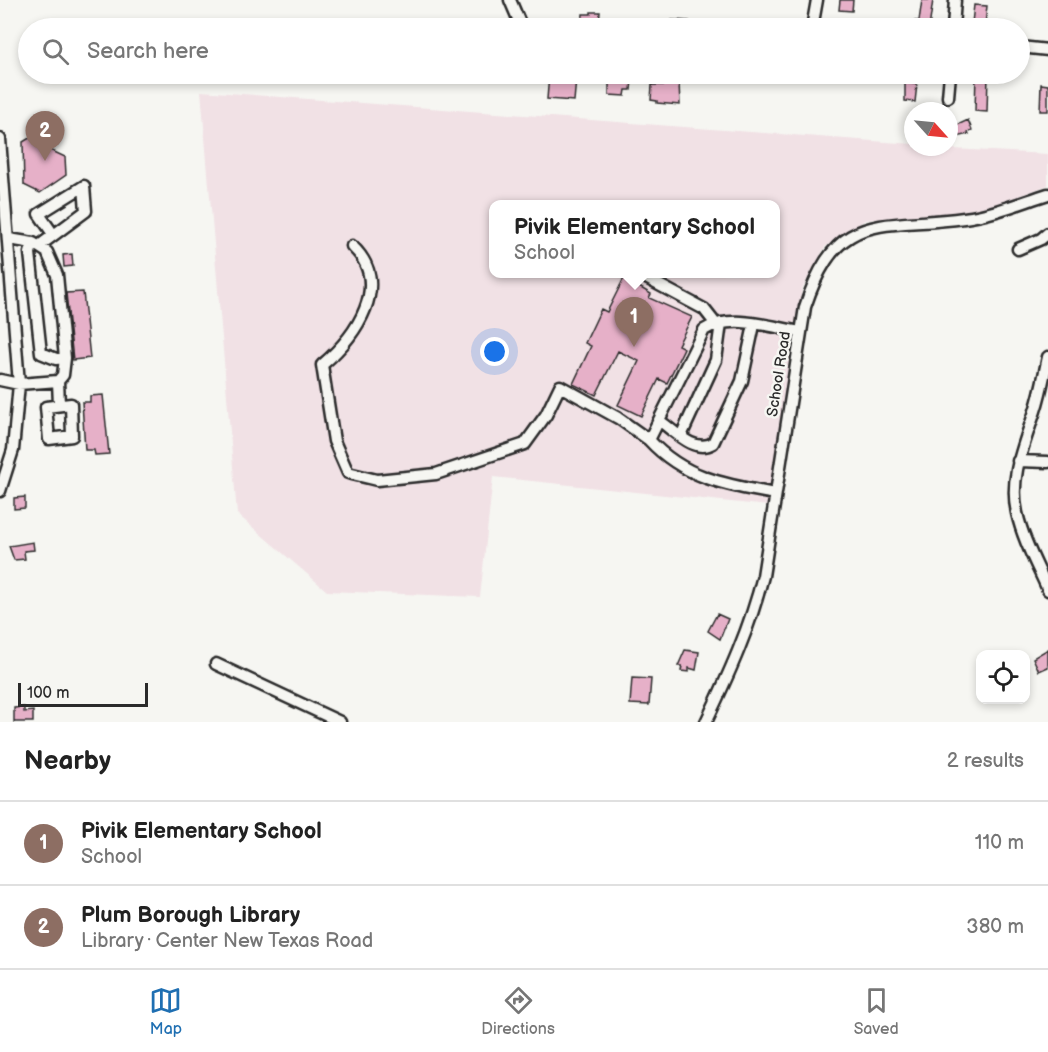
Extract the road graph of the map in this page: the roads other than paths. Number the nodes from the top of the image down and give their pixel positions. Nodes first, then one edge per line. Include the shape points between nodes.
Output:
1 (510, 0) edge
2 (817, 0) edge
3 (955, 0) edge
4 (518, 18) edge
5 (814, 18) edge
6 (954, 18) edge
7 (1030, 48) edge
8 (1048, 50) edge
9 (949, 84) edge
10 (948, 96) dead end
11 (0, 139) edge
12 (1048, 194) edge
13 (1048, 233) edge
14 (53, 234) junction
15 (9, 239) junction
16 (36, 244) junction
17 (352, 246) dead end
18 (1018, 249) dead end
19 (648, 279) dead end
20 (718, 323) junction
21 (754, 325) junction
22 (801, 332) junction
23 (1048, 357) edge
24 (65, 358) junction
25 (0, 380) edge
26 (58, 381) junction
27 (19, 384) junction
28 (59, 405) dead end
29 (660, 421) junction
30 (681, 436) junction
31 (649, 440) junction
32 (1018, 461) junction
33 (1048, 462) edge
34 (0, 491) edge
35 (775, 494) junction
36 (1048, 590) edge
37 (216, 664) dead end
38 (340, 722) edge
39 (706, 722) edge

1 - 4 street
2 - 5 street
3 - 6 street
7 - 8 street
9 - 10 street
11 - 15 street
12 - 22 street, School Road via 983,215 897,222 858,232 841,243 820,269 805,307
13 - 18 street
14 - 14 street via 86,211 84,186 39,214
14 - 16 street
15 - 16 street
15 - 27 street
16 - 24 street via 47,252 57,274
16 - 24 street via 30,253 41,353
17 - 31 street via 371,270 369,298 343,348 322,365 334,441 348,473 377,480 436,474 525,444 560,386
19 - 20 street via 704,309
20 - 21 street
20 - 29 street via 704,330
20 - 30 street via 716,360
21 - 22 street
21 - 30 street via 742,381 713,443 697,447
22 - 35 street, School Road
23 - 32 street
24 - 26 street via 63,375
25 - 27 street
26 - 27 street
26 - 28 street
27 - 34 street via 13,450
29 - 30 street
29 - 31 street
31 - 35 street via 666,458 692,472 721,483
32 - 33 street
32 - 36 street via 1017,514
35 - 39 street, School Road via 753,616
37 - 38 street

